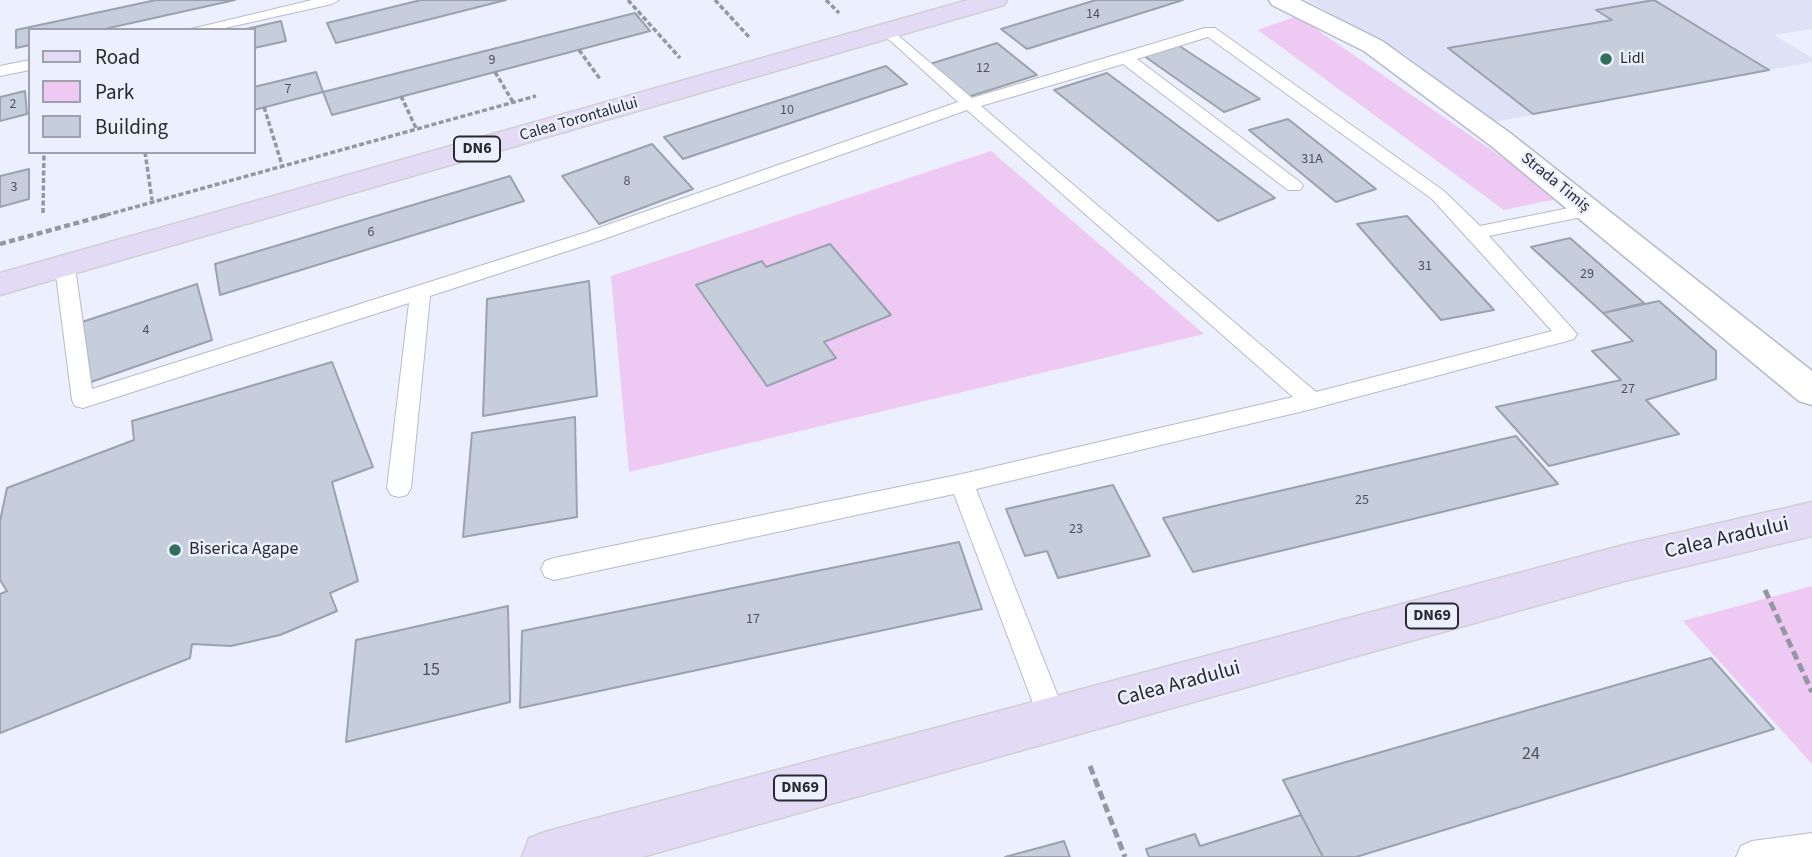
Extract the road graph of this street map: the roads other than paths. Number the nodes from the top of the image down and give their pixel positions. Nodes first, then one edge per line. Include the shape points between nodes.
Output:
1 (332, 0) edge
2 (995, 0) edge
3 (1281, 0) edge
4 (203, 28) edge
5 (888, 32) junction
6 (1125, 58) junction
7 (28, 65) edge
8 (0, 71) edge
9 (969, 104) junction
10 (1294, 186) dead end
11 (1589, 210) junction
12 (1476, 233) junction
13 (65, 267) junction
14 (0, 284) edge
15 (420, 292) junction
16 (1812, 391) edge
17 (1312, 401) junction
18 (962, 483) junction
19 (399, 488) dead end
20 (1812, 519) edge
21 (554, 569) dead end
22 (1053, 719) junction
23 (1812, 849) edge
24 (548, 857) edge
25 (1752, 857) edge

1 - 4 lane
2 - 5 main road, Calea Torontalului / DN6
3 - 11 street, Strada Timiș via 1373,46
5 - 9 lane
5 - 13 main road, Calea Torontalului / DN6
6 - 9 lane
6 - 10 lane
6 - 12 lane via 1210,31 1438,195
7 - 8 lane
9 - 15 lane
9 - 17 lane
11 - 12 lane
11 - 16 street, Strada Timiș
12 - 17 lane via 1567,334
13 - 14 main road, Calea Torontalului / DN6
13 - 15 lane via 83,400
15 - 19 lane
17 - 18 lane
18 - 21 lane
18 - 22 lane
20 - 22 main road, Calea Aradului / DN69 via 1624,563
22 - 24 main road, Calea Aradului / DN69
23 - 25 lane

